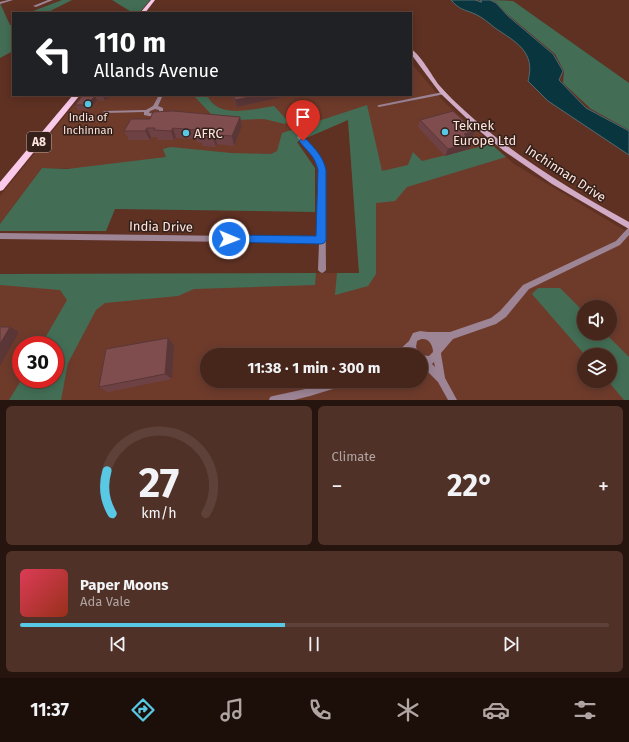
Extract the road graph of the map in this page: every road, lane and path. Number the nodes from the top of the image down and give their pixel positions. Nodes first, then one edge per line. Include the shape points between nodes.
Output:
1 (11, 0) edge
2 (51, 0) edge
3 (153, 0) edge
4 (0, 3) edge
5 (35, 6) dead end
6 (143, 12) edge
7 (412, 52) edge
8 (443, 93) junction
9 (76, 96) edge
10 (160, 96) edge
11 (412, 97) edge
12 (379, 106) dead end
13 (155, 107) junction
14 (147, 111) junction
15 (105, 112) dead end
16 (300, 138) dead end
17 (0, 188) edge
18 (629, 226) edge
19 (629, 231) edge
20 (0, 236) edge
21 (321, 240) junction
22 (322, 270) dead end
23 (428, 336) junction
24 (450, 336) junction
25 (412, 343) junction
26 (407, 348) edge
27 (413, 348) edge
28 (437, 352) junction
29 (428, 360) edge
30 (428, 366) edge
31 (441, 380) junction
32 (330, 388) edge
33 (311, 396) edge
34 (273, 400) edge
35 (453, 400) edge

1 - 4 street
2 - 5 street
3 - 6 main road
7 - 8 street, Inchinnan Drive
8 - 11 street
8 - 18 street, Inchinnan Drive via 478,126 518,156
9 - 17 main road, A8
10 - 13 street
11 - 12 street
13 - 14 street
13 - 14 street via 162,110 159,114 149,116 146,114
14 - 15 street
16 - 21 street via 316,154 322,170
19 - 24 street via 618,243 526,287 503,314 493,321
20 - 21 street, India Drive
21 - 22 street
23 - 24 street
23 - 25 street via 420,334
23 - 28 street via 435,342
24 - 28 street
25 - 26 street
25 - 27 street
28 - 29 street
28 - 31 street
30 - 31 street
31 - 35 street
32 - 33 street
33 - 34 street

